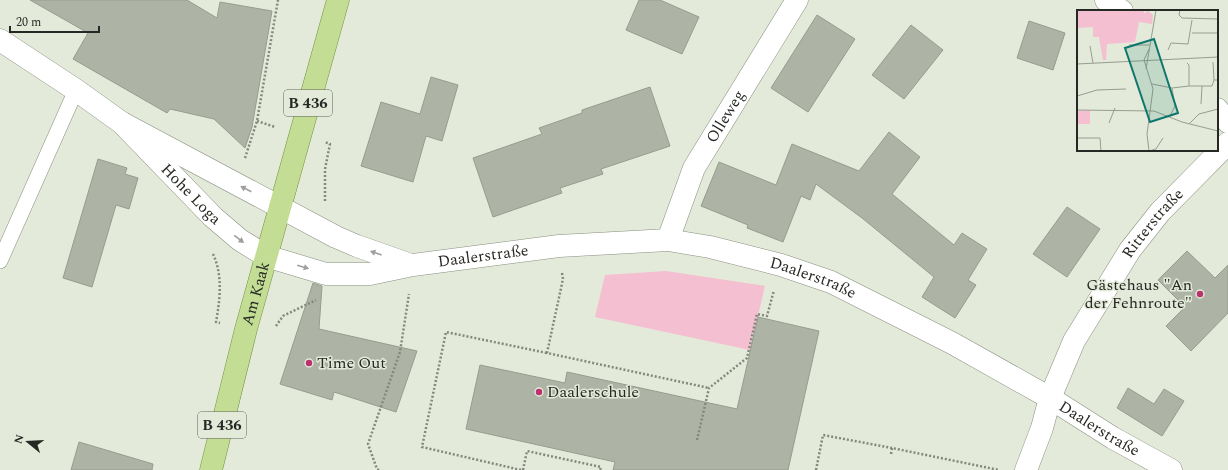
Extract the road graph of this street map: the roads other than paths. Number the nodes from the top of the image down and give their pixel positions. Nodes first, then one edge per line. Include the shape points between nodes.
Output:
1 (338, 0) edge
2 (797, 0) edge
3 (1106, 0) edge
4 (1121, 10) edge
5 (0, 40) edge
6 (76, 90) junction
7 (1218, 110) edge
8 (1228, 122) edge
9 (122, 123) junction
10 (1228, 143) edge
11 (281, 206) junction
12 (668, 240) junction
13 (266, 256) junction
14 (0, 261) edge
15 (413, 266) junction
16 (1050, 398) junction
17 (211, 470) edge
18 (1026, 470) edge
19 (1171, 470) edge

1 - 11 main road, B 436
2 - 12 street, Olleweg via 694,168
3 - 4 street
5 - 6 street, Hohe Loga
6 - 9 street, Hohe Loga
6 - 14 lane
7 - 8 street
11 -> 9 street, Hohe Loga
9 -> 13 street, Hohe Loga via 213,217 240,240
10 - 16 street, Ritterstraße via 1160,212 1130,250 1074,341
11 - 13 main road, Am Kaak / B 436
15 -> 11 street, Daalerstraße via 357,246
12 - 15 street, Daalerstraße via 559,246
12 - 16 street, Daalerstraße via 710,247 781,265 831,282 952,343
13 -> 15 street, Daalerstraße via 326,274 370,274
13 - 17 main road, Am Kaak / B 436
16 - 18 street, Ritterstraße
16 - 19 street, Daalerstraße via 1113,438

